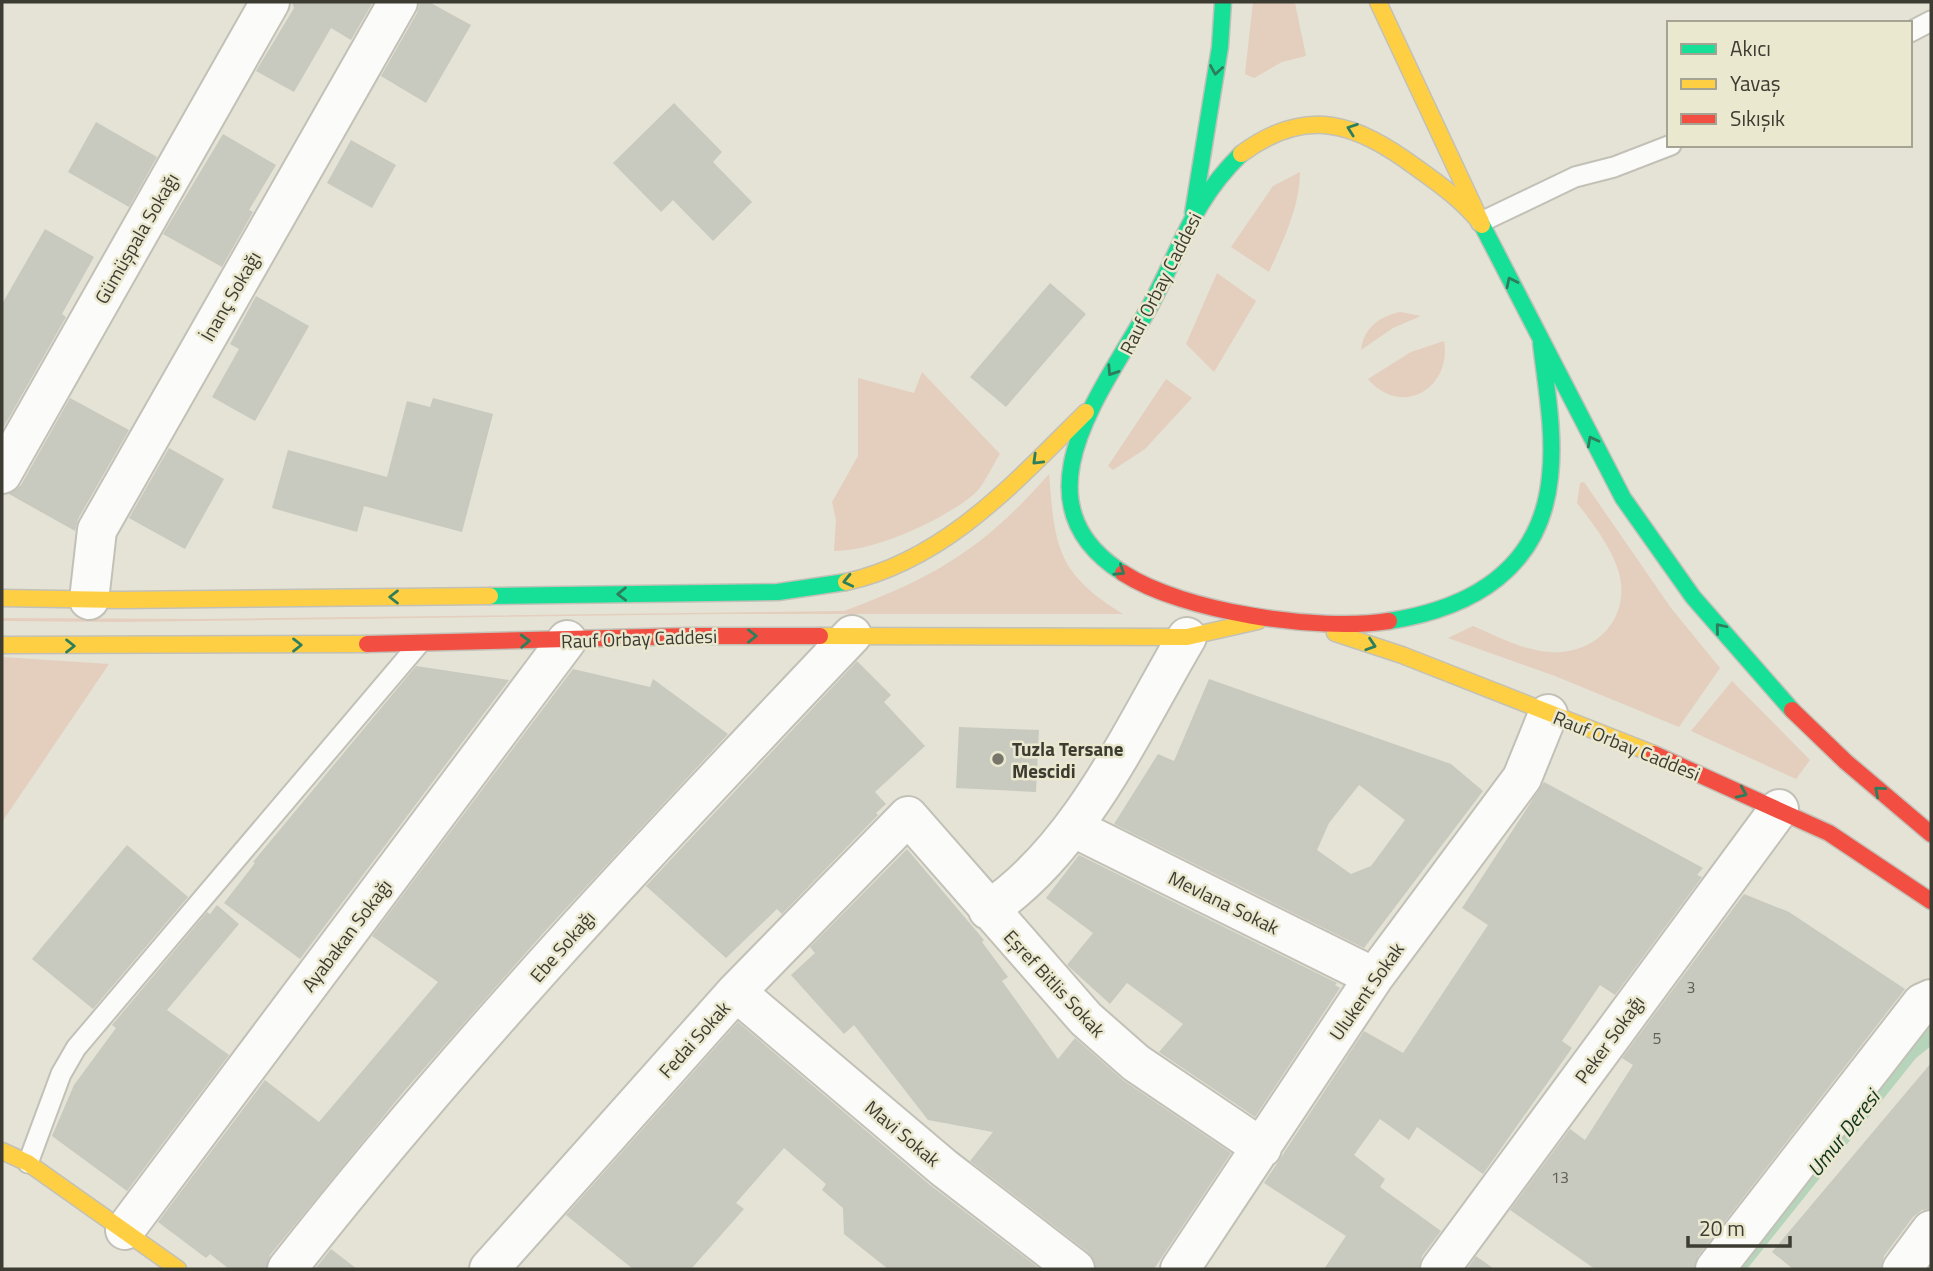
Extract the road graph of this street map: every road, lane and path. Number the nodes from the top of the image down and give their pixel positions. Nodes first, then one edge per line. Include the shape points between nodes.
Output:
1 (270, 2) edge
2 (398, 2) edge
3 (1223, 2) edge
4 (1378, 2) edge
5 (1931, 21) edge
6 (1912, 31) edge
7 (1667, 147) edge
8 (1193, 213) junction
9 (1481, 222) junction
10 (1541, 343) junction
11 (1086, 412) junction
12 (2, 474) edge
13 (2, 598) edge
14 (89, 600) junction
15 (1273, 617) junction
16 (1306, 624) junction
17 (852, 635) junction
18 (1187, 637) junction
19 (568, 640) junction
20 (419, 644) junction
21 (2, 645) edge
22 (1549, 713) junction
23 (1779, 809) junction
24 (908, 816) joint
25 (1074, 828) junction
26 (1931, 834) edge
27 (1931, 901) edge
28 (988, 910) junction
29 (1374, 977) junction
30 (736, 992) junction
31 (1931, 999) edge
32 (1262, 1148) junction
33 (2, 1151) edge
34 (28, 1163) junction
35 (125, 1230) junction
36 (1931, 1230) edge
37 (177, 1269) edge
38 (287, 1269) edge
39 (489, 1269) edge
40 (1075, 1269) edge
41 (1180, 1269) edge
42 (1440, 1269) edge
43 (1715, 1269) edge
44 (1902, 1269) edge

1 - 12 street, Gümüşpala Sokağı
2 - 14 street, İnanç Sokağı via 97,530
3 -> 8 main road
4 - 9 main road
5 - 6 lane
7 - 9 lane via 1575,177
9 -> 8 main road, Rauf Orbay Caddesi via 1400,154 1368,135 1336,124 1305,122 1271,132 1239,155
8 -> 11 main road, Rauf Orbay Caddesi via 1153,301
10 -> 9 main road, Rauf Orbay Caddesi
10 - 16 main road, Rauf Orbay Caddesi via 1550,437 1549,484 1542,519 1525,549 1502,575 1475,595 1440,611 1397,622
26 -> 10 main road, Rauf Orbay Caddesi via 1807,724 1668,565 1625,502
11 -> 14 main road, Rauf Orbay Caddesi via 989,505 941,541 880,573 813,588
11 -> 15 main road, Rauf Orbay Caddesi via 1072,474 1079,526 1089,544 1107,562 1152,586 1211,605
13 - 14 main road, Rauf Orbay Caddesi
15 - 16 main road, Rauf Orbay Caddesi
15 - 18 main road, Rauf Orbay Caddesi
16 -> 22 main road, Rauf Orbay Caddesi via 1402,655
17 - 18 main road, Rauf Orbay Caddesi
19 -> 17 main road, Rauf Orbay Caddesi
17 - 38 street, Ebe Sokağı via 619,880 352,1186
18 - 25 street
20 -> 19 main road, Rauf Orbay Caddesi
19 - 35 street, Ayabakan Sokağı
21 -> 20 main road, Rauf Orbay Caddesi
20 - 34 lane via 76,1048 61,1074
22 -> 23 main road, Rauf Orbay Caddesi
22 - 29 street, Ulukent Sokak via 1522,778
23 - 27 main road, Rauf Orbay Caddesi via 1829,833
23 - 42 street, Peker Sokağı
24 - 28 street, Eşref Bitlis Sokak
24 - 30 street, Fedai Sokak
25 - 28 street via 1029,880
25 - 29 street, Mevlana Sokak
28 - 32 street, Eşref Bitlis Sokak via 1112,1044
29 - 32 street, Ulukent Sokak
30 - 39 street, Fedai Sokak
30 - 40 street, Mavi Sokak via 944,1168
31 - 43 street via 1922,1003
32 - 41 street, Ulukent Sokak
33 - 34 main road
34 - 35 main road
35 - 37 main road
36 - 44 street

